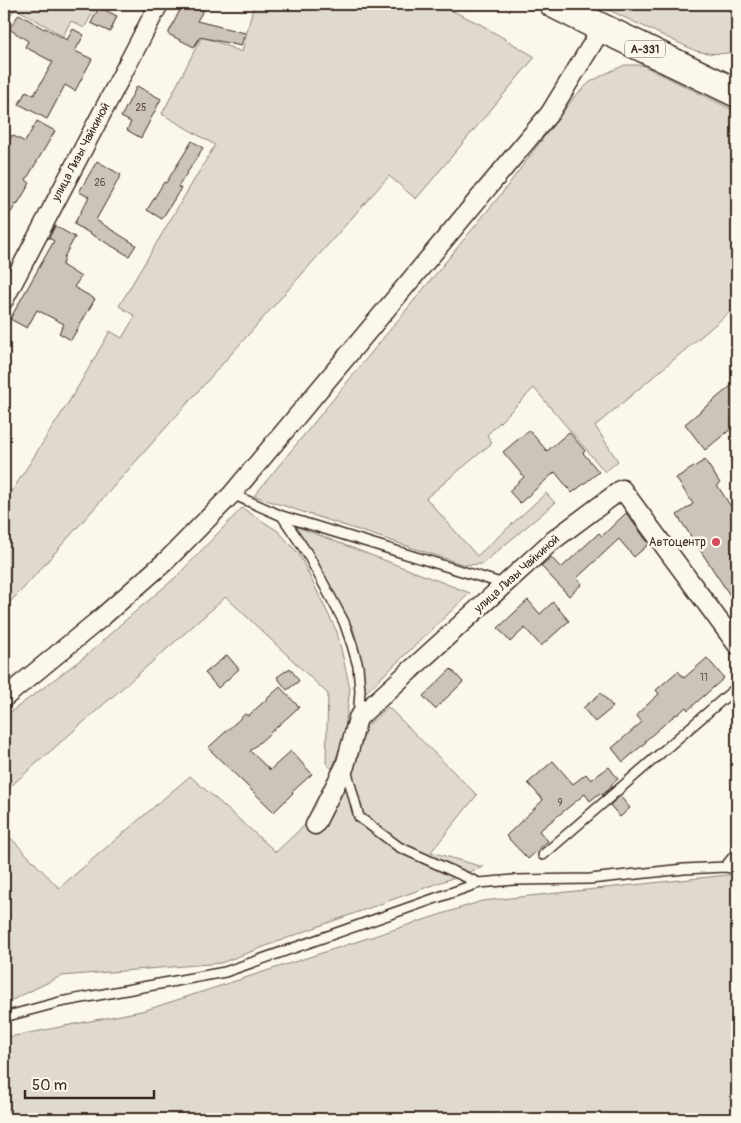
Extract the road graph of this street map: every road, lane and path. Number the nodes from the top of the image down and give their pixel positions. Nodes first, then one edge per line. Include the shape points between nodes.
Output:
1 (159, 4) edge
2 (554, 4) edge
3 (602, 28) junction
4 (737, 93) edge
5 (4, 300) edge
6 (232, 494) junction
7 (282, 516) junction
8 (504, 584) junction
9 (737, 645) edge
10 (737, 687) edge
11 (4, 698) edge
12 (358, 718) junction
13 (344, 766) junction
14 (315, 825) dead end
15 (737, 852) edge
16 (543, 855) dead end
17 (725, 867) junction
18 (737, 869) edge
19 (478, 883) junction
20 (4, 1017) edge

1 - 5 street, улица Лизы Чайкиной
2 - 3 highway, А-331
3 - 4 highway, А-331
3 - 6 street via 550,113
6 - 7 lane
6 - 11 street via 167,560
7 - 8 lane
7 - 12 lane via 307,553 344,622 358,666
8 - 9 street, улица Лизы Чайкиной via 551,542 622,489
8 - 12 street, улица Лизы Чайкиной
10 - 16 lane
12 - 13 street
13 - 14 street
13 - 19 lane via 359,818 399,847
15 - 17 lane
17 - 18 lane
17 - 19 lane via 590,879
19 - 20 lane via 225,972 60,1002

